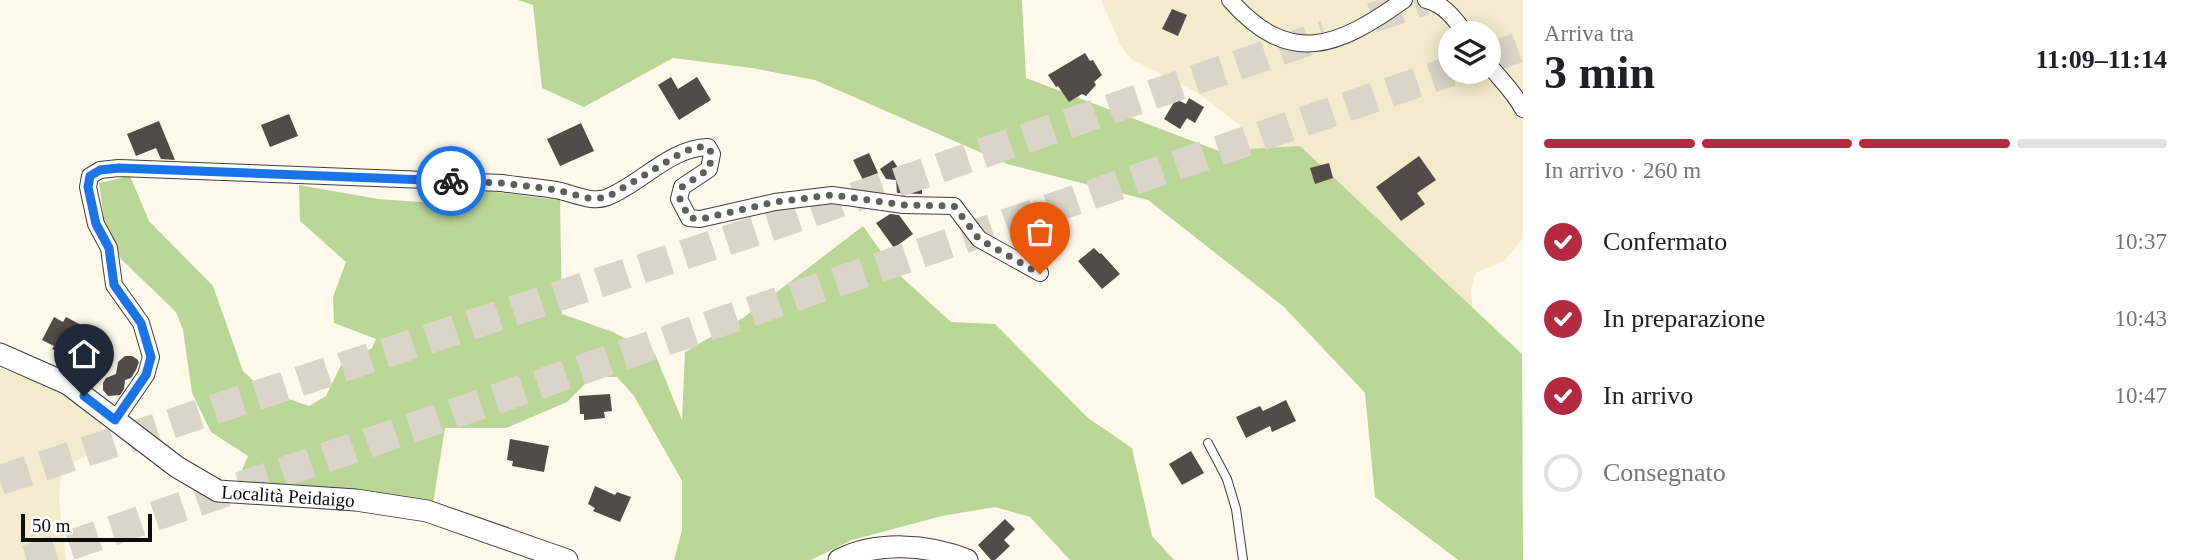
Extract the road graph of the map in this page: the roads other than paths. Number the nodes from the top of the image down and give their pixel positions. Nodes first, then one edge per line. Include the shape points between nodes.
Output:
1 (1230, 0) edge
2 (1404, 0) edge
3 (1426, 0) edge
4 (1457, 21) edge
5 (1501, 78) edge
6 (1523, 108) edge
7 (1040, 274) dead end
8 (0, 354) edge
9 (115, 420) junction
10 (1208, 443) dead end
11 (567, 560) edge
12 (839, 560) edge
13 (967, 560) edge
14 (1243, 560) edge

1 - 2 street via 1247,20 1270,35 1292,43 1320,43 1371,23
3 - 4 street
5 - 6 street
7 - 9 street via 979,239 954,206 832,195 689,218 680,199 682,187 709,169 712,154 708,147 678,155 606,198 502,183 100,170 90,176 88,187 96,224 109,248 114,285 141,323 151,357 146,375
8 - 9 street, Località Peidaigo via 68,384
9 - 11 street, Località Peidaigo via 177,467 218,491 356,500 427,511
10 - 14 lane via 1236,509
12 - 13 street via 881,548 923,548

